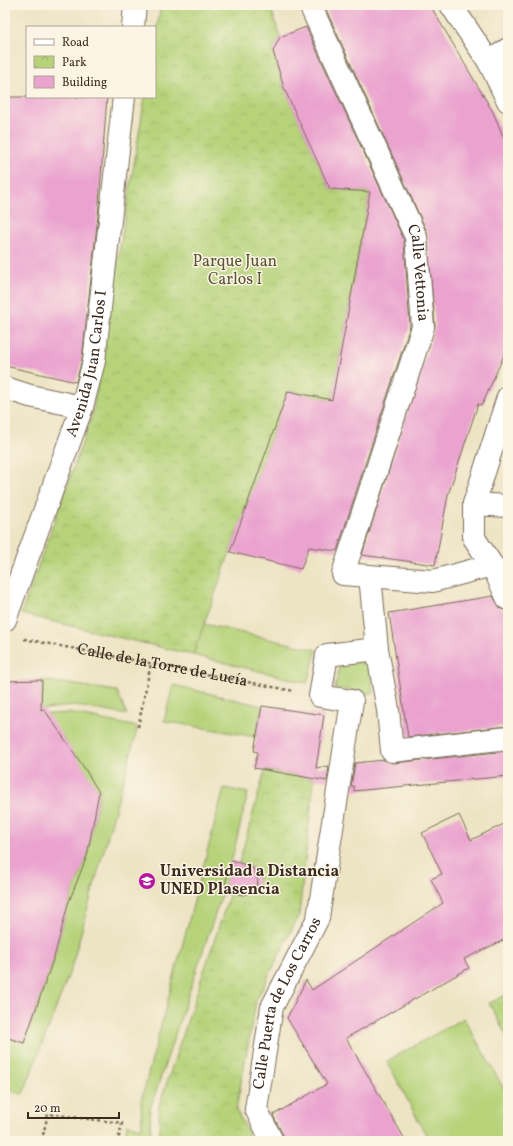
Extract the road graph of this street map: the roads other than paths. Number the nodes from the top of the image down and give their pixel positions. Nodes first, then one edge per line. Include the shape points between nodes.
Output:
1 (135, 5) edge
2 (310, 5) edge
3 (451, 5) edge
4 (133, 26) edge
5 (508, 49) edge
6 (489, 62) junction
7 (124, 98) edge
8 (508, 101) edge
9 (5, 388) edge
10 (508, 397) edge
11 (82, 407) junction
12 (474, 504) junction
13 (508, 506) edge
14 (492, 565) junction
15 (370, 576) junction
16 (508, 598) edge
17 (5, 620) edge
18 (377, 649) junction
19 (508, 738) edge
20 (272, 1141) edge

1 - 4 street
2 - 15 street, Calle Vettonia via 416,237 424,327 343,574
3 - 6 street
5 - 6 street
6 - 8 street
7 - 11 street, Avenida Juan Carlos I via 94,361
9 - 11 street
10 - 12 street
11 - 17 street, Avenida Juan Carlos I
12 - 13 street
12 - 14 street via 474,538
14 - 15 street via 434,581
14 - 16 street
15 - 18 street
18 - 19 street via 388,710 392,751
18 - 20 street, Calle Puerta de Los Carros via 327,655 320,696 352,701 318,918 272,1007 256,1110

